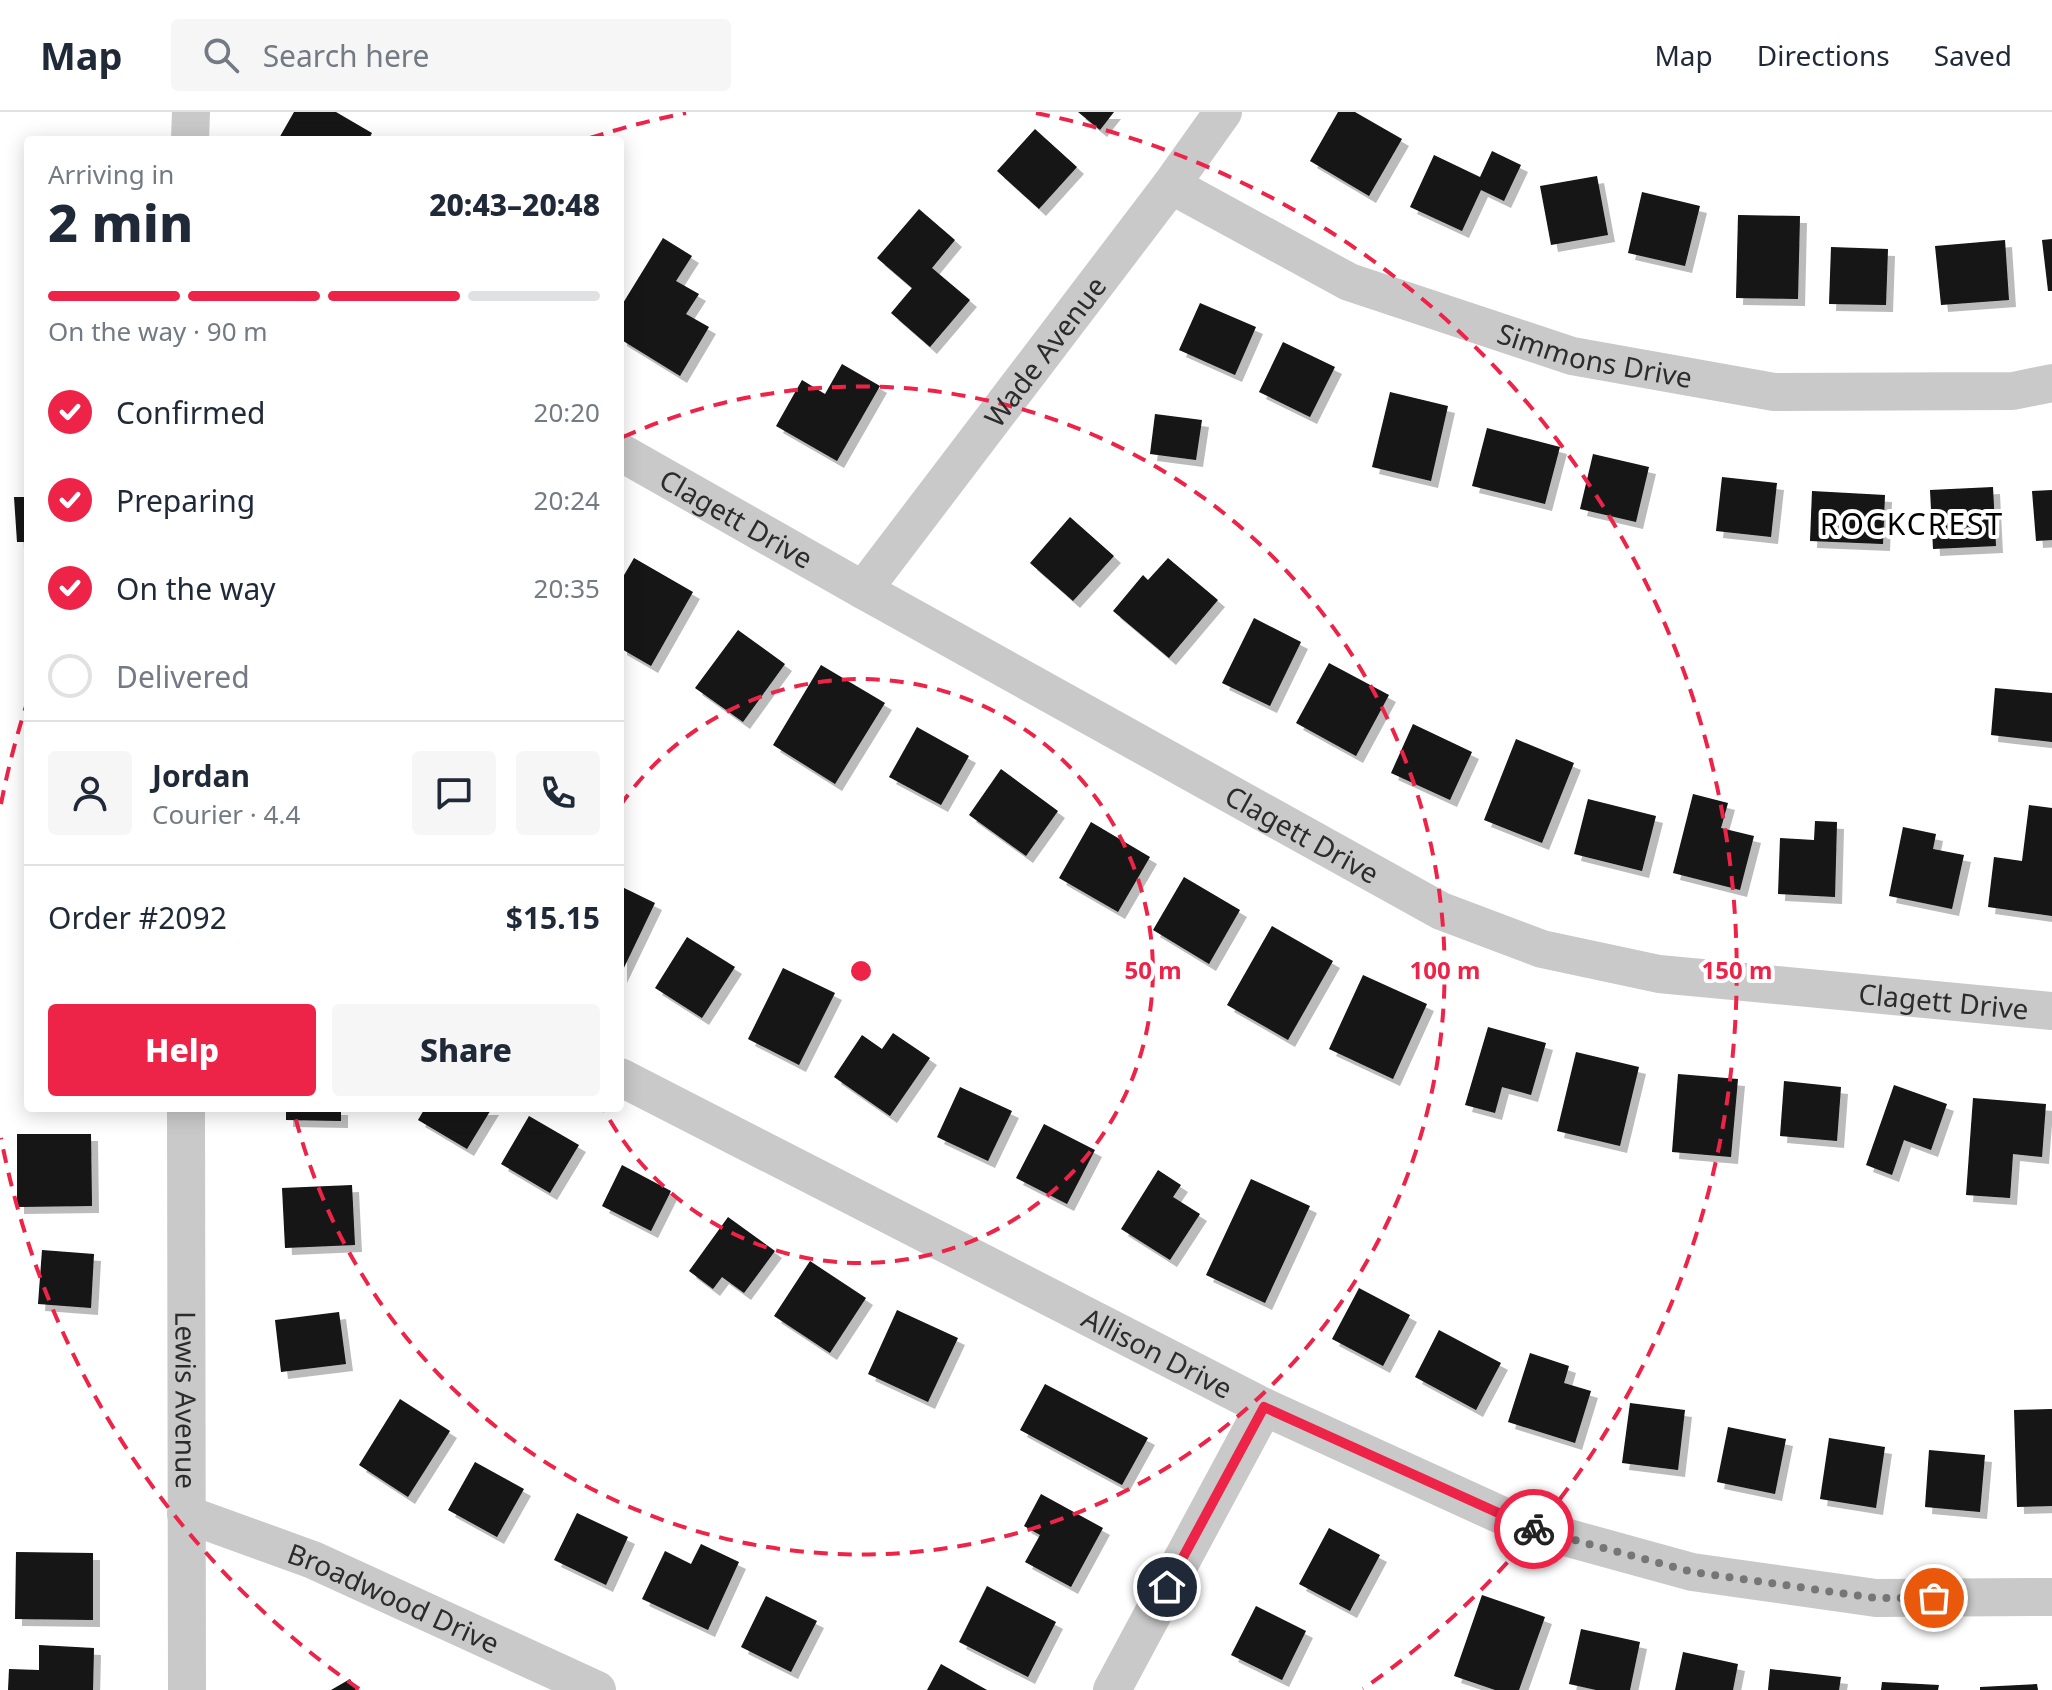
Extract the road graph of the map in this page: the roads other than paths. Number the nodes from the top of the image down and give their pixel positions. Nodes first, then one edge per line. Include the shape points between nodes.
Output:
1 (191, 112) edge
2 (1223, 112) edge
3 (190, 136) edge
4 (1171, 185) junction
5 (2052, 383) edge
6 (624, 454) edge
7 (863, 590) junction
8 (2052, 1011) edge
9 (624, 1079) edge
10 (186, 1112) edge
11 (1264, 1407) junction
12 (186, 1514) junction
13 (2052, 1597) edge
14 (187, 1690) edge
15 (597, 1690) edge
16 (1112, 1690) edge

1 - 3 street
2 - 4 street, Wade Avenue
4 - 5 street, Simmons Drive via 1349,282 1572,356 1774,392 2013,391
4 - 7 street, Wade Avenue
6 - 7 street, Clagett Drive
7 - 8 street, Clagett Drive via 1441,911 1542,949 1659,974
9 - 11 street, Allison Drive
10 - 12 street, Lewis Avenue
11 - 13 street, Allison Drive via 1525,1526 1692,1572 1876,1598
11 - 16 street
12 - 14 street, Lewis Avenue
12 - 15 street, Broadwood Drive via 313,1560

